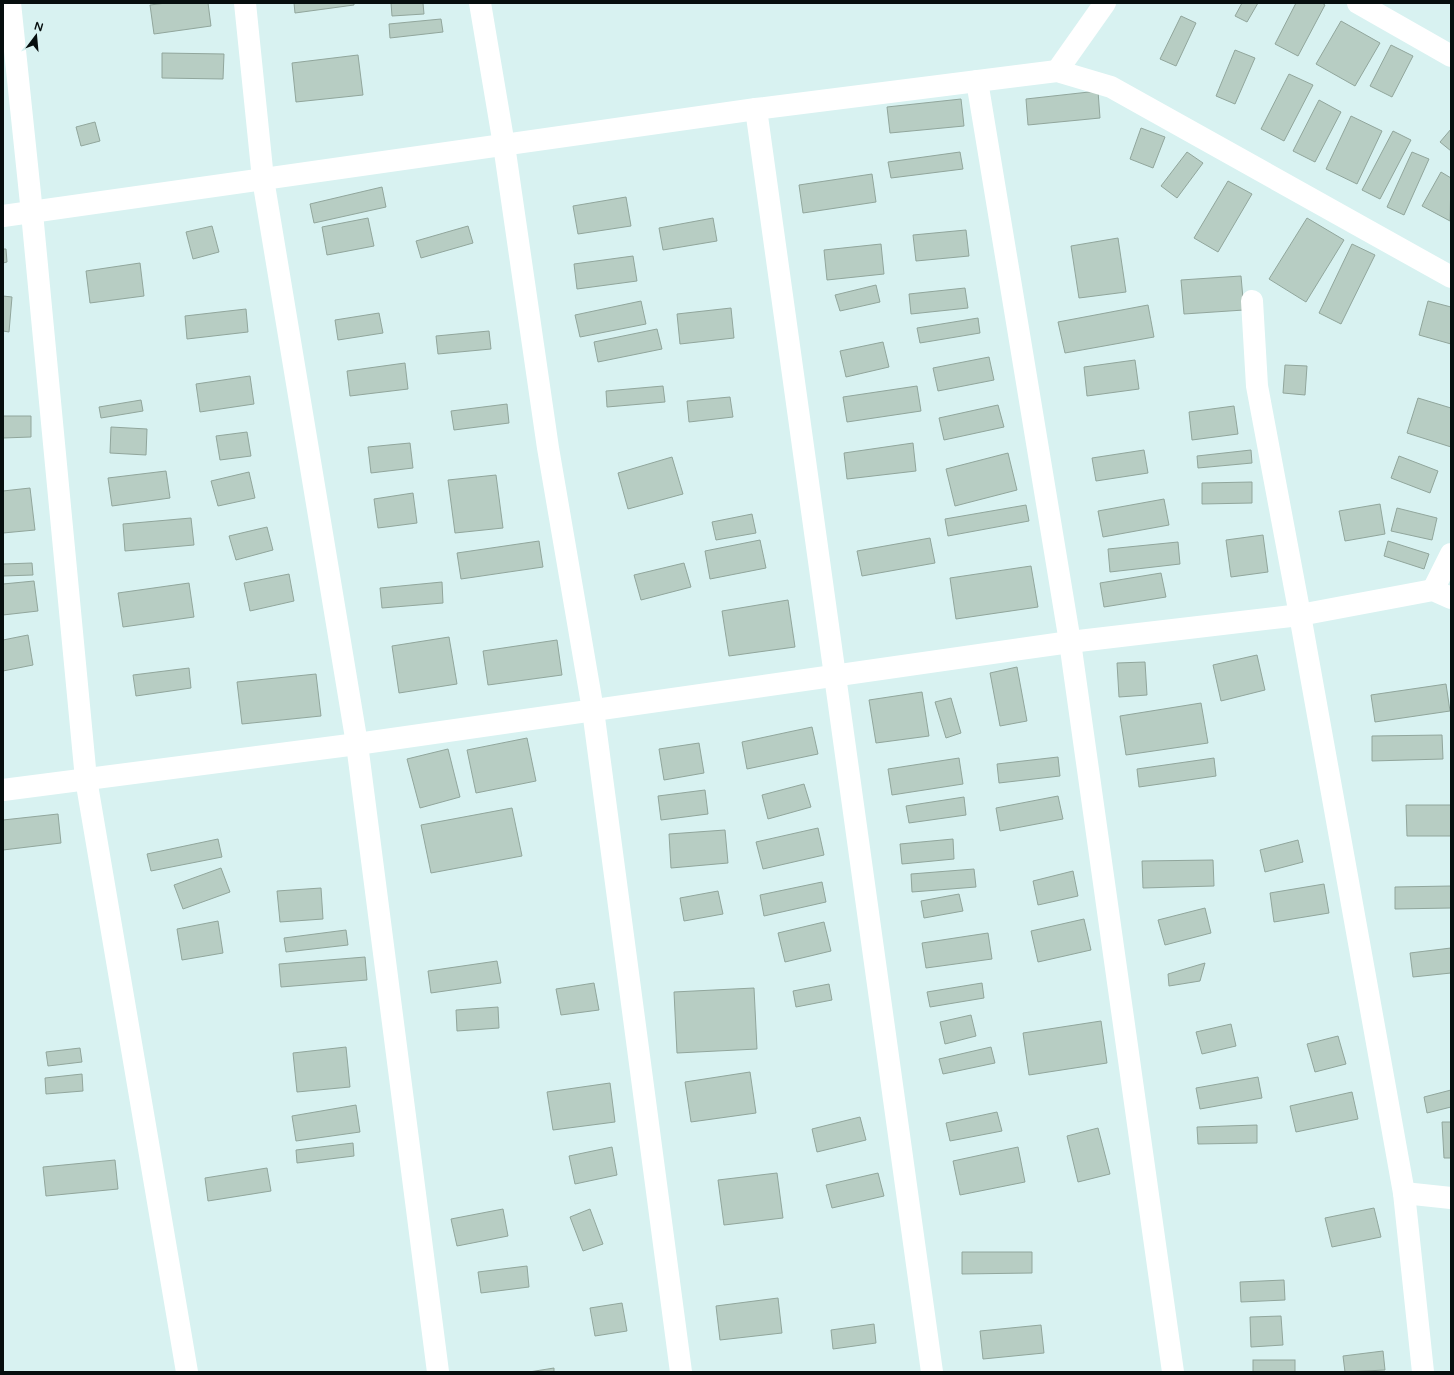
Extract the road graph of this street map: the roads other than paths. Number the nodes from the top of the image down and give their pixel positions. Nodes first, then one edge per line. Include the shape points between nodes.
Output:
1 (10, 3) edge
2 (245, 3) edge
3 (480, 3) edge
4 (1105, 3) edge
5 (1358, 3) edge
6 (1451, 56) edge
7 (1058, 72) junction
8 (977, 81) junction
9 (756, 109) junction
10 (504, 145) junction
11 (263, 179) junction
12 (32, 213) junction
13 (3, 216) edge
14 (1451, 277) edge
15 (1252, 301) dead end
16 (1451, 554) edge
17 (1442, 594) edge
18 (1300, 615) junction
19 (1070, 642) junction
20 (835, 675) junction
21 (592, 710) junction
22 (357, 744) junction
23 (86, 779) junction
24 (3, 790) edge
25 (1404, 1193) junction
26 (1451, 1198) edge
27 (187, 1372) edge
28 (438, 1372) edge
29 (681, 1372) edge
30 (932, 1372) edge
31 (1173, 1372) edge
32 (1423, 1372) edge

1 - 12 street
2 - 11 street
3 - 10 street
4 - 7 street
5 - 6 street
7 - 8 street
7 - 14 street via 1112,87
8 - 9 street
8 - 19 street
9 - 10 street
9 - 20 street
10 - 11 street
10 - 21 street via 548,448
11 - 12 street
11 - 22 street
12 - 13 street
12 - 23 street
15 - 18 street via 1257,386
16 - 17 street
17 - 18 street
18 - 19 street
18 - 25 street
19 - 20 street
19 - 31 street
20 - 21 street
20 - 30 street
21 - 22 street
21 - 29 street
22 - 23 street
22 - 28 street
23 - 24 street
23 - 27 street
25 - 26 street
25 - 32 street

